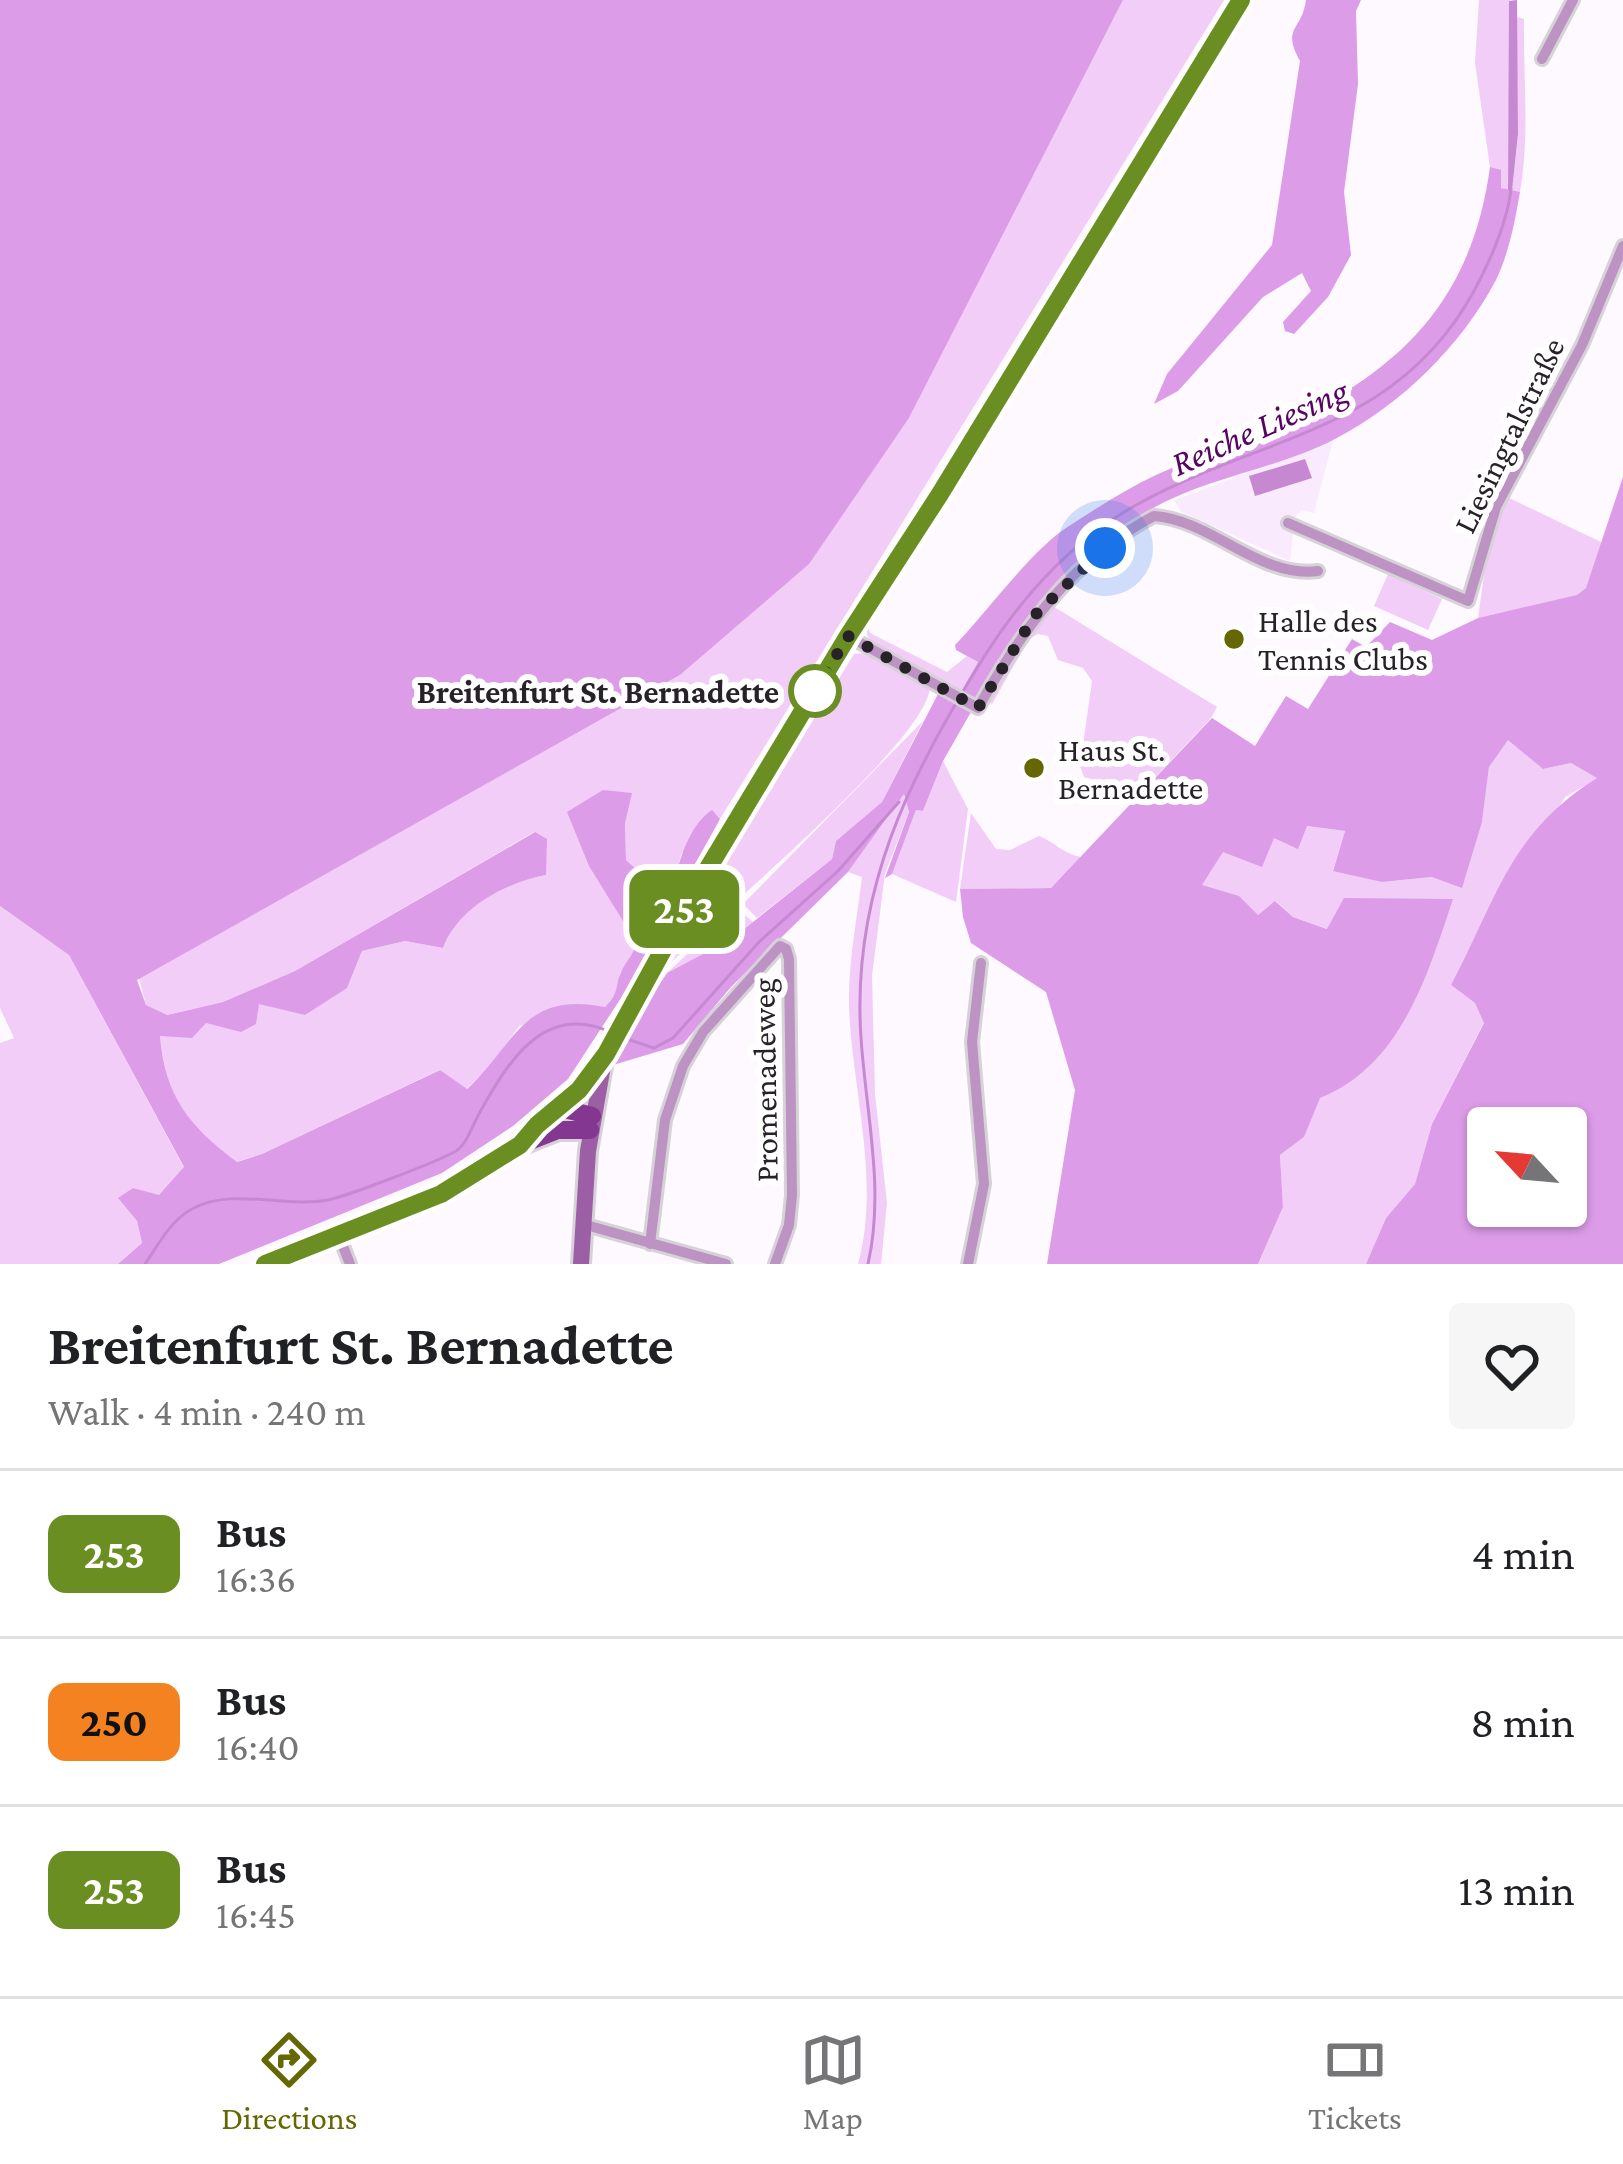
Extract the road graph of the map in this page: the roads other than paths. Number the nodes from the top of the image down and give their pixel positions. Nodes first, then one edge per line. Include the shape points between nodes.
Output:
1 (1241, 0) edge
2 (1573, 0) edge
3 (1542, 59) dead end
4 (1623, 246) edge
5 (1288, 524) dead end
6 (1318, 572) dead end
7 (848, 636) junction
8 (981, 963) dead end
9 (606, 1052) junction
10 (561, 1108) junction
11 (591, 1123) junction
12 (520, 1145) junction
13 (586, 1225) junction
14 (339, 1236) junction
15 (650, 1244) junction
16 (265, 1264) edge
17 (350, 1264) edge
18 (581, 1264) edge
19 (726, 1264) edge
20 (775, 1264) edge
21 (968, 1264) edge

1 - 7 main road
2 - 3 street
4 - 5 street, Liesingtalstraße via 1589,330 1496,507 1468,601
6 - 7 street via 1291,572 1154,516 1059,588 1016,640 978,708
7 - 9 main road
8 - 21 street via 972,1042 984,1184
9 - 10 main road
9 - 11 main road
10 - 11 main road
10 - 12 main road
11 - 12 main road
11 - 13 main road
12 - 14 main road via 441,1194
13 - 15 street
13 - 18 main road
14 - 16 main road
14 - 17 street
15 - 19 street
15 - 20 street, Promenadeweg via 661,1144 683,1066 780,946 789,959 793,1168 789,1225

